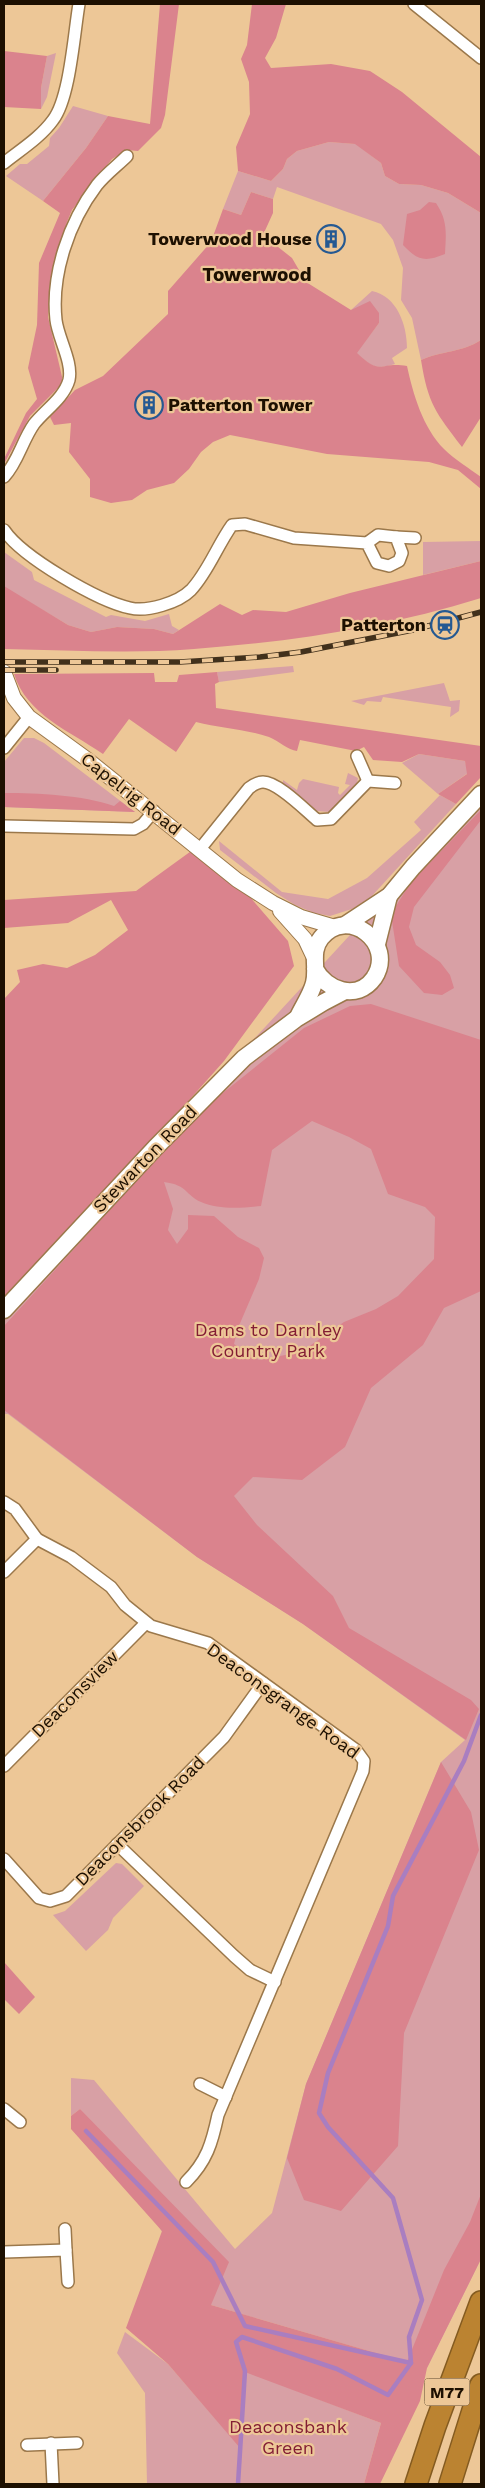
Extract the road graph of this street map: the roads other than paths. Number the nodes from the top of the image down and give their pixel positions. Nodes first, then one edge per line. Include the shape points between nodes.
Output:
1 (79, 4) edge
2 (414, 4) edge
3 (481, 58) edge
4 (128, 156) dead end
5 (4, 164) edge
6 (4, 477) edge
7 (4, 530) edge
8 (396, 537) junction
9 (415, 538) dead end
10 (367, 543) junction
11 (4, 672) edge
12 (29, 717) junction
13 (4, 748) edge
14 (357, 756) dead end
15 (368, 781) junction
16 (395, 783) dead end
17 (481, 794) edge
18 (154, 811) junction
19 (4, 826) edge
20 (200, 849) junction
21 (390, 896) junction
22 (273, 903) junction
23 (340, 926) junction
24 (377, 944) junction
25 (315, 963) junction
26 (345, 991) junction
27 (296, 1019) junction
28 (4, 1310) edge
29 (4, 1502) edge
30 (37, 1539) junction
31 (4, 1572) edge
32 (146, 1622) junction
33 (263, 1683) junction
34 (4, 1766) edge
35 (117, 1844) junction
36 (4, 1859) edge
37 (275, 1982) junction
38 (200, 2084) dead end
39 (226, 2097) junction
40 (4, 2109) edge
41 (20, 2122) dead end
42 (186, 2182) dead end
43 (66, 2229) dead end
44 (66, 2250) junction
45 (4, 2252) edge
46 (68, 2282) dead end
47 (481, 2302) edge
48 (481, 2385) edge
49 (52, 2443) junction
50 (77, 2443) dead end
51 (27, 2445) dead end
52 (53, 2484) edge
53 (416, 2484) edge
54 (450, 2484) edge

1 - 5 street via 63,98 54,119 39,136
2 - 3 street
4 - 6 street via 97,185 61,256 55,297 56,322 69,379 33,425 11,470
7 - 10 street via 27,554 108,601 131,608 170,602 190,591 232,525 245,524 294,538
8 - 9 street
8 - 10 street via 378,535
8 - 10 street via 402,552 399,561 390,566 377,564
11 - 12 street, Capelrig Road via 14,698
12 - 13 street
12 - 18 street, Capelrig Road
14 - 15 street
15 - 16 street
15 - 20 street via 332,819 326,821 317,820 274,784 256,784 249,788
17 - 21 main road, Stewarton Road
18 - 19 street via 134,829
18 - 20 street, Capelrig Road
20 - 22 street, Capelrig Road via 237,880
21 - 23 main road, Stewarton Road
21 - 24 main road, Stewarton Road
22 - 23 street, Capelrig Road via 300,917
22 - 25 street, Capelrig Road via 303,937
23 - 24 main road via 365,930
23 - 25 main road, Stewarton Road via 320,939
24 - 26 main road, Stewarton Road via 380,964 377,973 364,987
25 - 26 main road via 327,985
25 - 27 main road, Stewarton Road via 314,984
26 - 27 main road, Stewarton Road
27 - 28 main road, Stewarton Road via 244,1058
29 - 30 street, Deaconsgrange Road via 14,1509
30 - 31 street
30 - 32 street, Deaconsgrange Road via 71,1557 111,1587 125,1605
32 - 33 street, Deaconsgrange Road via 208,1643
32 - 34 street, Deaconsview
33 - 35 street, Deaconsbrook Road via 224,1737
33 - 37 street, Deaconsgrange Road via 356,1750 364,1761 363,1771
35 - 36 street, Deaconsbrook Road via 66,1896 50,1901 39,1898
35 - 37 street via 250,1970
37 - 39 street, Deaconsgrange Road
38 - 39 street
39 - 42 street, Deaconsgrange Road via 218,2115 212,2145 200,2168
40 - 41 street
43 - 44 street
44 - 45 street
44 - 46 street
47 - 53 highway, M77
48 - 54 highway, M77
49 - 50 street
49 - 51 street
49 - 52 street

